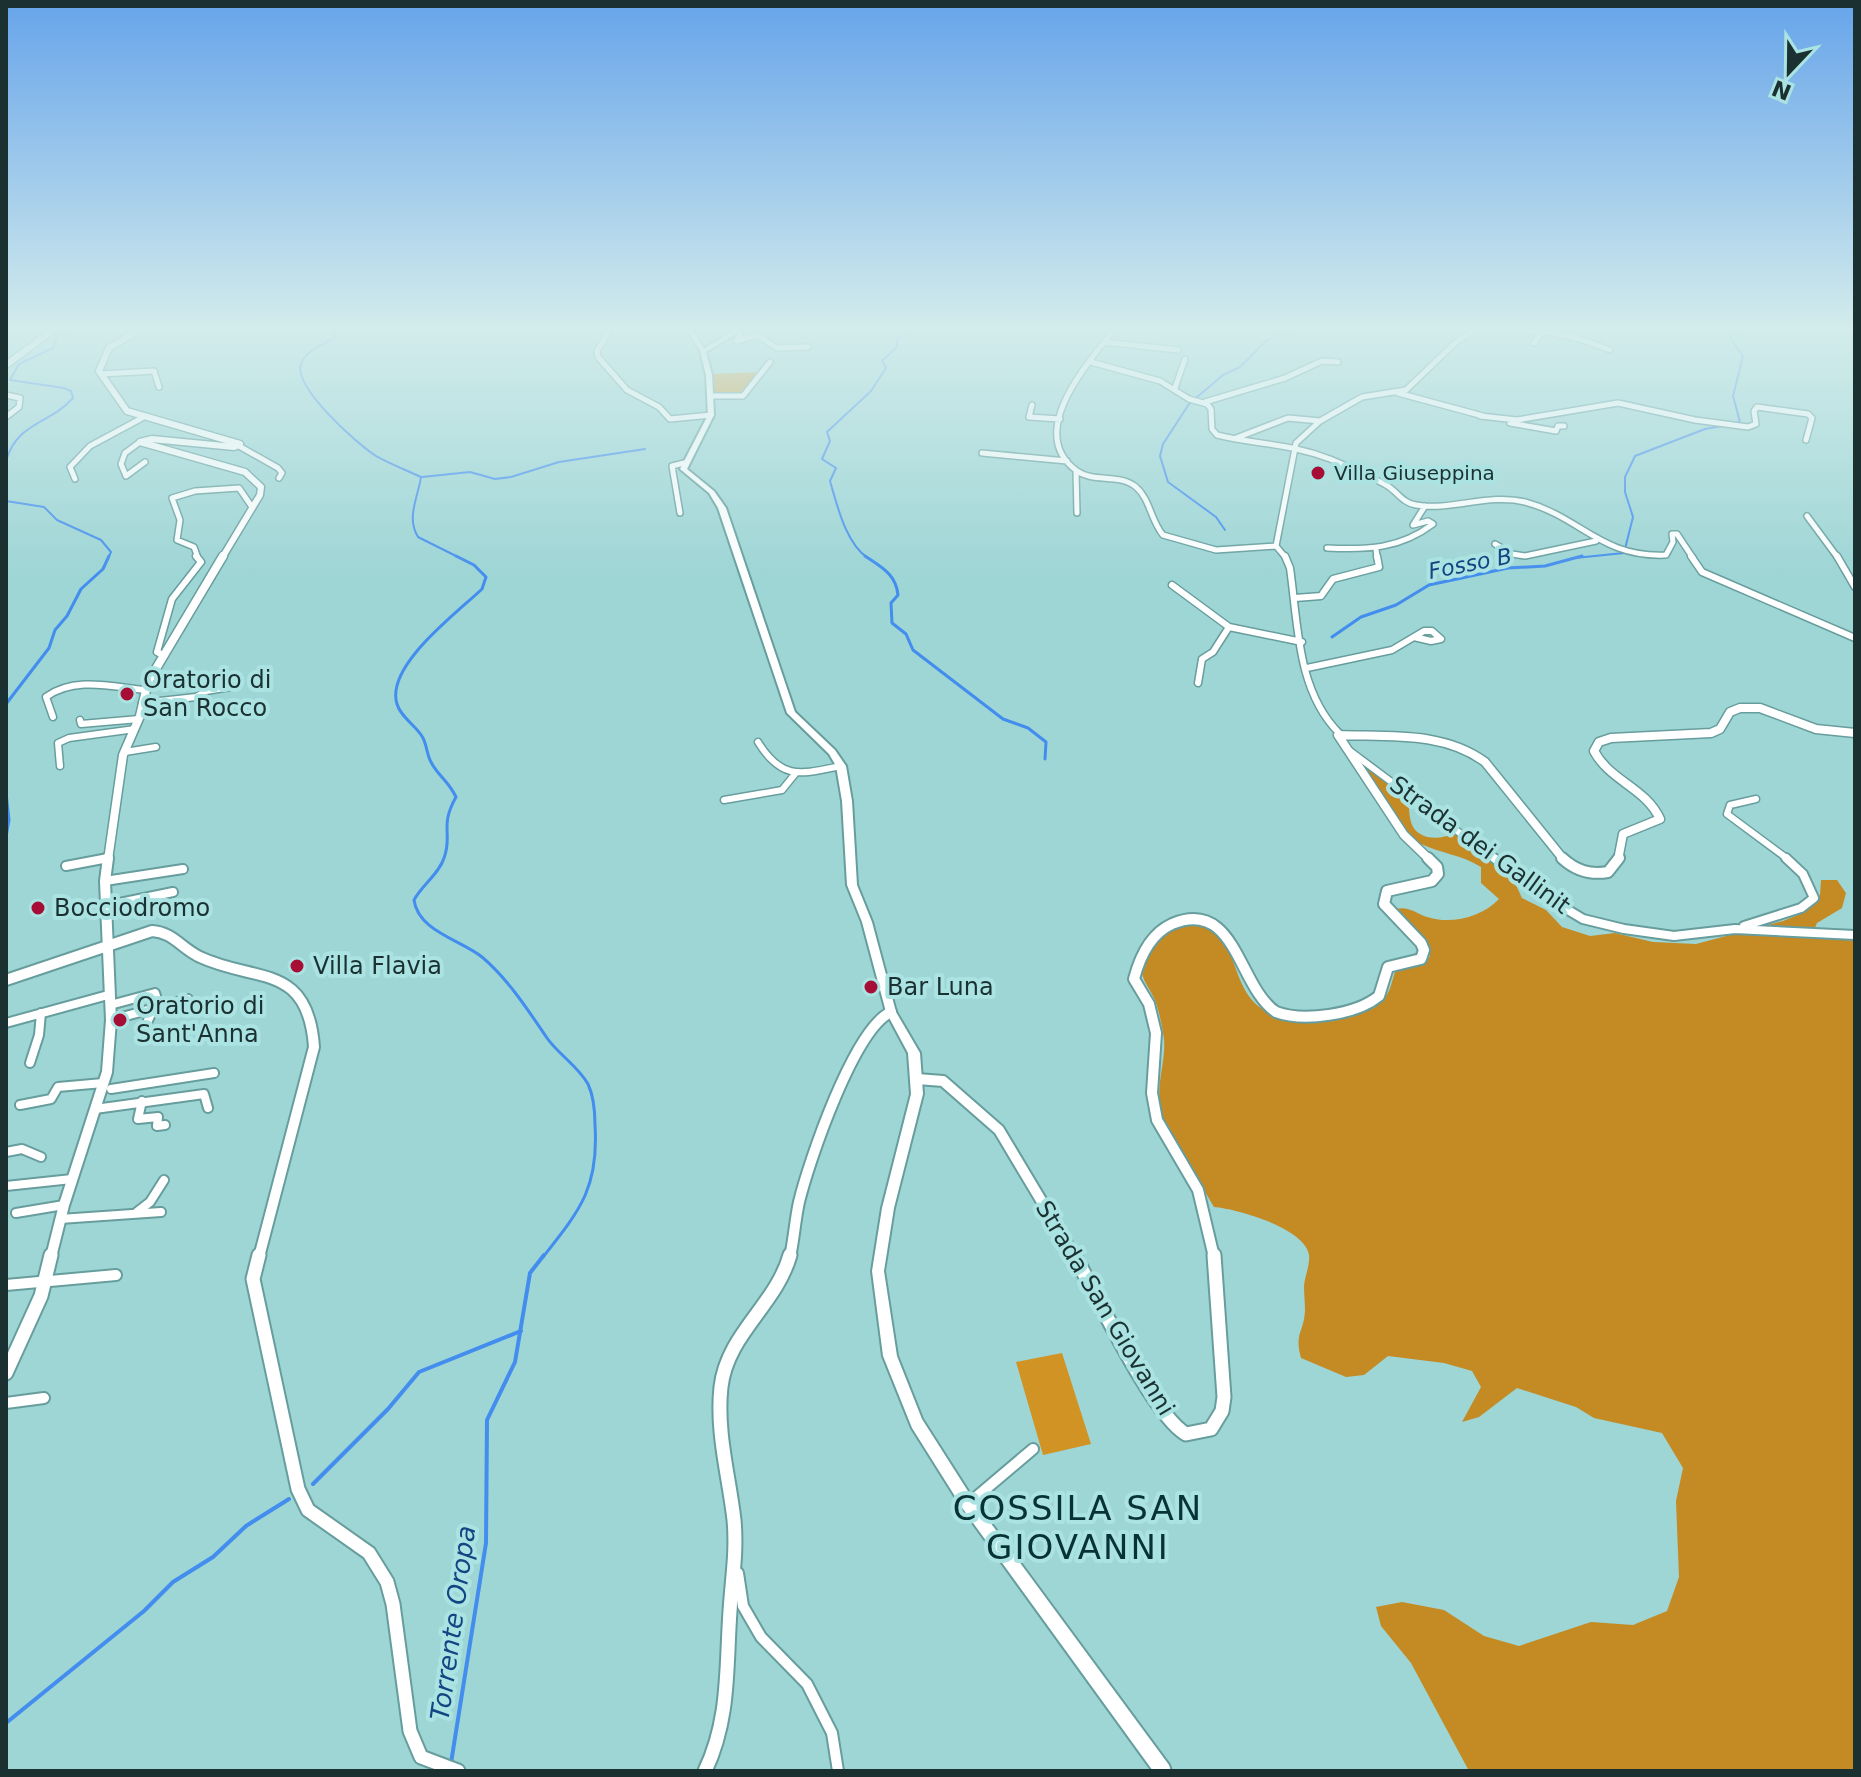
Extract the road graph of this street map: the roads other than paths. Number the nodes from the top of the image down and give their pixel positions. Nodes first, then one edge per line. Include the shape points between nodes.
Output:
1 (127, 410) edge
2 (662, 410) edge
3 (711, 410) edge
4 (1031, 410) edge
5 (1062, 410) edge
6 (1211, 410) edge
7 (1339, 410) edge
8 (1458, 410) edge
9 (1577, 410) edge
10 (1651, 410) edge
11 (1755, 410) edge
12 (1778, 410) edge
13 (711, 415) junction
14 (1480, 416) junction
15 (142, 418) junction
16 (1060, 419) junction
17 (1320, 421) junction
18 (1564, 426) dead end
19 (1236, 438) junction
20 (1806, 440) dead end
21 (140, 442) junction
22 (239, 446) junction
23 (1294, 446) junction
24 (982, 453) dead end
25 (1067, 461) junction
26 (145, 462) dead end
27 (684, 463) junction
28 (1076, 471) junction
29 (279, 478) dead end
30 (75, 479) dead end
31 (1425, 506) junction
32 (252, 507) junction
33 (680, 513) dead end
34 (1077, 513) dead end
35 (1807, 516) dead end
36 (1596, 541) junction
37 (1495, 544) dead end
38 (1276, 546) junction
39 (1327, 548) dead end
40 (1376, 549) junction
41 (1172, 585) dead end
42 (1855, 587) edge
43 (1295, 598) junction
44 (1229, 627) junction
45 (1414, 637) dead end
46 (1855, 638) edge
47 (1302, 642) junction
48 (163, 655) junction
49 (1307, 668) junction
50 (1198, 683) dead end
51 (236, 686) dead end
52 (145, 690) junction
53 (142, 703) junction
54 (53, 717) dead end
55 (139, 719) junction
56 (80, 720) dead end
57 (135, 729) junction
58 (1339, 733) junction
59 (1855, 733) edge
60 (758, 742) dead end
61 (156, 747) dead end
62 (1350, 751) junction
63 (125, 752) junction
64 (60, 766) dead end
65 (841, 766) junction
66 (795, 774) junction
67 (1756, 799) dead end
68 (724, 800) dead end
69 (108, 858) junction
70 (66, 866) dead end
71 (183, 869) dead end
72 (105, 881) junction
73 (173, 892) dead end
74 (105, 906) junction
75 (1735, 929) junction
76 (1855, 935) edge
77 (108, 946) junction
78 (6, 980) edge
79 (188, 999) dead end
80 (109, 1000) junction
81 (156, 1002) junction
82 (891, 1012) junction
83 (41, 1013) junction
84 (111, 1020) junction
85 (6, 1023) edge
86 (146, 1025) dead end
87 (30, 1063) dead end
88 (214, 1073) dead end
89 (917, 1079) junction
90 (105, 1088) junction
91 (142, 1101) junction
92 (20, 1105) dead end
93 (208, 1108) dead end
94 (95, 1109) junction
95 (165, 1125) dead end
96 (6, 1152) edge
97 (41, 1157) dead end
98 (72, 1179) junction
99 (164, 1180) dead end
100 (6, 1186) edge
101 (64, 1205) junction
102 (161, 1212) dead end
103 (16, 1213) dead end
104 (135, 1213) junction
105 (60, 1219) junction
106 (116, 1275) dead end
107 (44, 1283) junction
108 (6, 1285) edge
109 (6, 1373) edge
110 (44, 1398) dead end
111 (6, 1403) edge
112 (1033, 1449) dead end
113 (968, 1504) junction
114 (737, 1563) junction
115 (458, 1771) edge
116 (705, 1771) edge
117 (838, 1771) edge
118 (1163, 1771) edge

1 - 15 street
2 - 13 street via 670,419
3 - 13 main road
4 - 16 street via 1029,417
5 - 16 street
6 - 19 street via 1214,433
7 - 17 street
8 - 14 street
9 - 14 street via 1517,420
10 - 11 street via 1732,427 1756,424
12 - 20 street via 1812,418
13 - 27 main road
14 - 18 street via 1556,431
15 - 22 street
15 - 30 street via 87,449 70,467
16 - 25 street via 1059,443
17 - 19 street via 1288,418
17 - 23 street
19 - 23 street
21 - 22 street
21 - 26 street via 125,453 121,464 126,476
21 - 32 street via 253,476 261,487
22 - 29 street via 278,468
23 - 31 street via 1386,484 1407,503
23 - 38 street
24 - 25 street
25 - 28 street
27 - 33 street via 672,466
27 - 65 main road via 683,469 712,492 722,508 791,713
28 - 34 street
28 - 38 street via 1136,487 1163,535 1216,550
31 - 36 street via 1515,500 1569,521
31 - 40 street via 1413,525 1433,524 1413,539
32 - 48 street
32 - 48 street via 239,488 172,498 180,520 177,540 194,547 201,562 172,599 157,652
35 - 42 street
36 - 37 street via 1525,556
36 - 46 street via 1659,556 1669,551 1671,535 1677,534 1702,572
38 - 43 street via 1286,556
39 - 40 street
40 - 43 street via 1379,567 1338,577 1321,596
41 - 44 street
43 - 47 street
44 - 47 street
44 - 50 street via 1202,659
45 - 49 street via 1392,650
47 - 49 street
48 - 52 street
49 - 58 street via 1317,705
51 - 53 street
52 - 53 street
52 - 54 street via 60,687 46,697
53 - 55 street
55 - 56 street via 81,724
55 - 57 street
57 - 63 street
57 - 64 street via 58,743
58 - 59 street via 1436,739 1469,750 1485,762 1555,850 1577,870 1598,874 1614,867 1623,834 1660,819 1651,803 1602,767 1594,751 1599,742 1711,733 1730,712 1748,707 1823,731
58 - 62 street, Strada San Giovanni
60 - 66 street via 776,768
61 - 63 street
62 - 75 street, Strada dei Gallinit via 1583,919 1655,935
62 - 89 street, Strada San Giovanni via 1404,835 1437,867 1432,881 1384,896 1384,904 1421,943 1421,959 1388,967 1380,995 1367,1004 1297,1016 1266,1005 1247,981 1233,943 1205,924 1175,921 1163,926 1136,963 1134,979 1147,997 1157,1039 1150,1084 1153,1111 1195,1184 1209,1232 1224,1397 1211,1429 1186,1434 1154,1399 999,1130 943,1081
63 - 69 street
65 - 66 street
65 - 82 main road via 852,885
66 - 68 street via 782,790
67 - 75 street via 1730,805 1727,814 1800,870 1813,887 1814,898 1801,908
69 - 70 street
69 - 72 street
71 - 72 street
72 - 74 street
73 - 74 street
74 - 77 street
75 - 76 street, Strada dei Gallinit
77 - 78 street
77 - 80 street
77 - 115 street via 161,930 199,958 279,978 306,1008 314,1047 253,1279 298,1489 308,1510 369,1553 387,1582 410,1731 421,1757
79 - 81 street
80 - 81 street via 155,993
80 - 83 street
80 - 84 street
81 - 84 street
81 - 86 street
82 - 89 main road via 914,1053
82 - 114 street via 878,1018 852,1063 800,1199 787,1267 728,1356 721,1423
83 - 85 street
83 - 87 street
84 - 90 street
88 - 90 street
89 - 113 main road via 878,1271 890,1356 917,1423
90 - 92 street via 58,1087 51,1099
90 - 94 street
91 - 93 street via 204,1094
91 - 94 street
91 - 95 street via 138,1119 158,1117 157,1126
94 - 98 street
96 - 97 street via 22,1149
98 - 100 street
98 - 101 street
99 - 104 street via 150,1202
101 - 103 street
101 - 105 street
102 - 104 street
104 - 105 street
105 - 107 street
106 - 107 street
107 - 108 street
107 - 109 street
110 - 111 street
112 - 113 street
113 - 118 main road
114 - 116 street via 724,1713
114 - 117 street via 743,1606 761,1637 807,1684 832,1733

